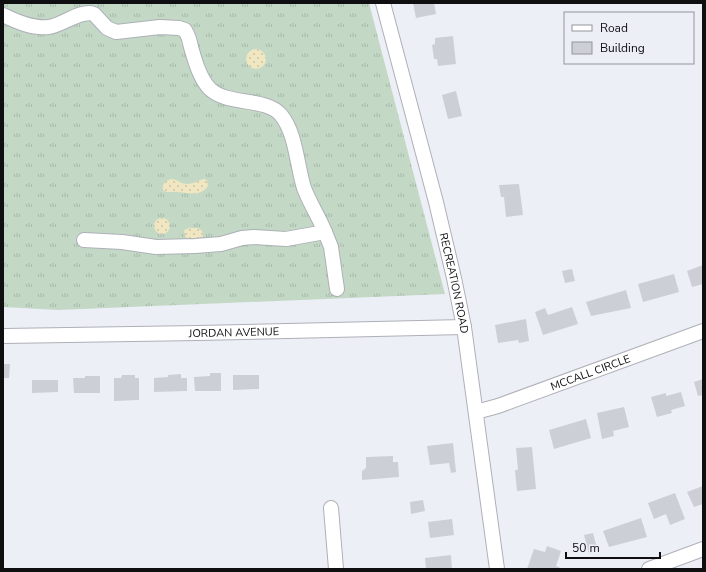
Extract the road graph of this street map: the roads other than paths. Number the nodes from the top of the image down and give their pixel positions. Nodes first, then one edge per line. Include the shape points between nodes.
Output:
1 (383, 3) edge
2 (3, 15) edge
3 (326, 232) junction
4 (84, 240) dead end
5 (337, 289) dead end
6 (464, 327) junction
7 (703, 330) edge
8 (3, 336) edge
9 (476, 412) junction
10 (331, 508) dead end
11 (703, 549) edge
12 (336, 569) edge
13 (497, 569) edge
14 (649, 569) edge

1 - 6 street, RECREATION ROAD via 436,202
2 - 3 street via 40,27 55,25 85,12 94,14 107,28 116,32 160,27 185,30 199,69 211,89 235,100 268,107 284,118 293,140 308,199
3 - 4 street via 286,239 242,238 221,244 195,246 156,247
3 - 5 street
6 - 8 street, JORDAN AVENUE
6 - 9 street, RECREATION ROAD
7 - 9 street, MCCALL CIRCLE via 505,404
9 - 13 street, RECREATION ROAD
10 - 12 street
11 - 14 street

